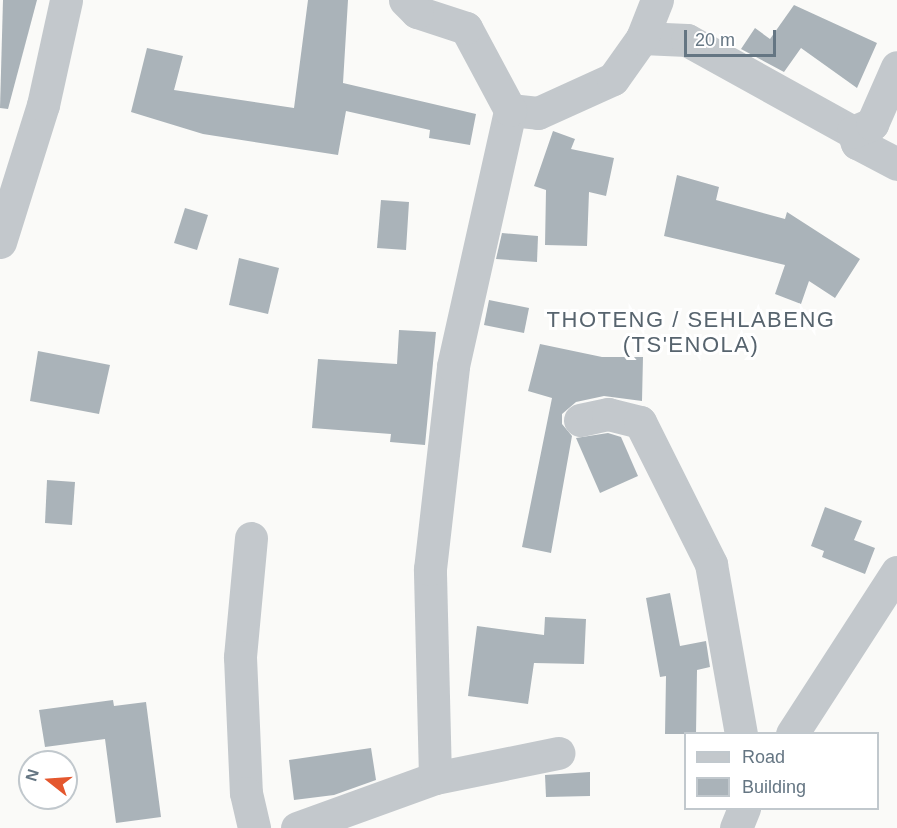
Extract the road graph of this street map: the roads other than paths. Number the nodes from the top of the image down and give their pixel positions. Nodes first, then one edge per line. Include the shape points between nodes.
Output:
1 (66, 0) edge
2 (405, 0) edge
3 (657, 0) edge
4 (464, 14) edge
5 (642, 38) junction
6 (897, 67) edge
7 (510, 110) junction
8 (853, 132) junction
9 (897, 164) edge
10 (0, 242) edge
11 (580, 420) dead end
12 (251, 538) dead end
13 (897, 572) edge
14 (741, 732) edge
15 (793, 732) edge
16 (558, 753) dead end
17 (435, 778) junction
18 (743, 810) edge
19 (254, 828) edge
20 (297, 828) edge
21 (735, 828) edge

1 - 10 street via 43,105
2 - 4 street via 417,12
3 - 5 street
4 - 7 street
5 - 7 street via 613,79 538,113
5 - 8 street via 687,40
6 - 8 street via 872,124
7 - 17 street via 453,366 430,569
8 - 9 street via 856,143
11 - 14 street via 608,414 640,422 711,564
12 - 19 street via 240,657 246,793
13 - 15 street
16 - 17 street
17 - 20 street
18 - 21 street

